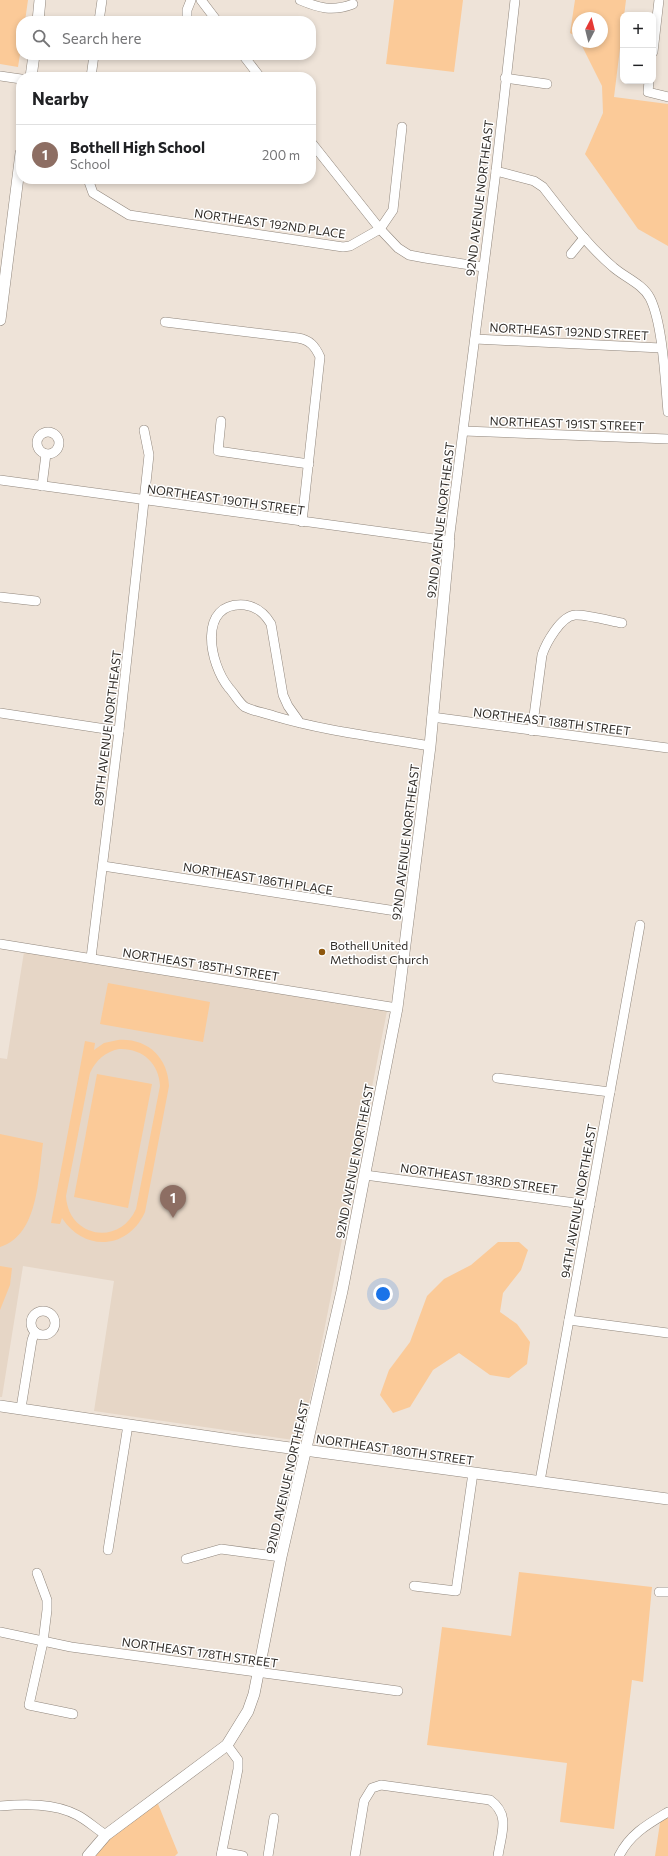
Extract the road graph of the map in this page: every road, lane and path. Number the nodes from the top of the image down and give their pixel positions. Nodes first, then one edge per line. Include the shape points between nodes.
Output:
1 (40, 0) edge
2 (102, 0) edge
3 (191, 0) edge
4 (201, 0) edge
5 (300, 0) edge
6 (515, 0) edge
7 (659, 0) edge
8 (353, 4) dead end
9 (38, 16) edge
10 (100, 16) edge
11 (187, 16) edge
12 (213, 16) edge
13 (653, 48) edge
14 (33, 60) edge
15 (93, 60) edge
16 (247, 60) edge
17 (32, 72) edge
18 (92, 72) edge
19 (256, 72) edge
20 (0, 76) edge
21 (16, 78) edge
22 (505, 78) junction
23 (546, 84) dead end
24 (649, 84) edge
25 (668, 97) edge
26 (402, 127) dead end
27 (316, 148) edge
28 (496, 171) junction
29 (17, 184) edge
30 (90, 184) edge
31 (380, 229) junction
32 (584, 238) junction
33 (571, 254) dead end
34 (483, 267) junction
35 (0, 320) edge
36 (165, 322) dead end
37 (476, 339) junction
38 (661, 348) junction
39 (668, 412) edge
40 (221, 422) dead end
41 (144, 430) dead end
42 (464, 430) junction
43 (668, 439) edge
44 (46, 454) dead end
45 (309, 464) junction
46 (0, 480) edge
47 (42, 486) junction
48 (144, 500) junction
49 (302, 522) junction
50 (449, 541) junction
51 (0, 597) edge
52 (36, 601) dead end
53 (622, 624) dead end
54 (0, 713) edge
55 (432, 717) junction
56 (300, 724) junction
57 (119, 731) junction
58 (532, 731) junction
59 (430, 746) junction
60 (668, 748) edge
61 (103, 866) junction
62 (409, 913) junction
63 (640, 925) dead end
64 (0, 944) edge
65 (91, 958) junction
66 (397, 1008) junction
67 (497, 1078) dead end
68 (610, 1092) junction
69 (365, 1175) junction
70 (590, 1205) junction
71 (569, 1320) junction
72 (35, 1332) dead end
73 (668, 1333) edge
74 (0, 1406) edge
75 (21, 1408) junction
76 (128, 1425) junction
77 (307, 1450) junction
78 (474, 1473) junction
79 (540, 1481) junction
80 (668, 1499) edge
81 (108, 1550) dead end
82 (281, 1557) junction
83 (186, 1559) dead end
84 (37, 1573) dead end
85 (414, 1586) dead end
86 (0, 1632) edge
87 (43, 1642) junction
88 (259, 1673) junction
89 (398, 1691) dead end
90 (73, 1714) dead end
91 (228, 1745) junction
92 (0, 1806) edge
93 (668, 1812) edge
94 (274, 1818) dead end
95 (106, 1835) junction
96 (221, 1854) edge
97 (88, 1856) edge
98 (243, 1856) edge
99 (268, 1856) edge
100 (355, 1856) edge
101 (498, 1856) edge
102 (619, 1856) edge

1 - 9 street
2 - 10 street
3 - 11 street
4 - 12 street
5 - 8 street via 327,9 339,9
6 - 22 street, 92ND AVENUE NORTHEAST
7 - 13 street
14 - 17 street
15 - 18 street
16 - 19 street
20 - 21 street
22 - 23 street
22 - 28 street, 92ND AVENUE NORTHEAST
24 - 25 street via 648,92
26 - 31 street via 392,210
27 - 31 street
28 - 32 street via 534,181 543,188
28 - 34 street, 92ND AVENUE NORTHEAST
29 - 35 street
30 - 31 street, NORTHEAST 192ND PLACE via 93,193 128,214 148,219 343,247 350,246
31 - 34 street via 398,248 409,255
32 - 33 street
32 - 38 street via 613,268 642,288 650,297
34 - 37 street, 92ND AVENUE NORTHEAST
36 - 45 street via 305,339 315,346 320,357
37 - 38 street, NORTHEAST 192ND STREET
37 - 42 street, 92ND AVENUE NORTHEAST
38 - 39 street
40 - 45 street via 218,452
41 - 48 street, 89TH AVENUE NORTHEAST via 149,455
42 - 43 street, NORTHEAST 191ST STREET
42 - 50 street, 92ND AVENUE NORTHEAST
44 - 47 street
45 - 49 street
46 - 47 street, NORTHEAST 190TH STREET
47 - 48 street, NORTHEAST 190TH STREET
48 - 49 street, NORTHEAST 190TH STREET
48 - 57 street, 89TH AVENUE NORTHEAST
49 - 50 street, NORTHEAST 190TH STREET
50 - 55 street, 92ND AVENUE NORTHEAST
51 - 52 street
53 - 58 street via 575,614 565,619 546,645 542,655
54 - 57 street
55 - 58 street, NORTHEAST 188TH STREET
55 - 59 street, 92ND AVENUE NORTHEAST
56 - 56 street via 283,695 271,624 266,615 248,606 226,607 216,619 211,631 213,658 221,677 244,706
56 - 59 street
57 - 61 street, 89TH AVENUE NORTHEAST
58 - 60 street, NORTHEAST 188TH STREET
59 - 62 street, 92ND AVENUE NORTHEAST
61 - 62 street, NORTHEAST 186TH PLACE
61 - 65 street, 89TH AVENUE NORTHEAST
62 - 66 street, 92ND AVENUE NORTHEAST
63 - 68 street, 94TH AVENUE NORTHEAST
64 - 65 street, NORTHEAST 185TH STREET
65 - 66 street, NORTHEAST 185TH STREET
66 - 69 street, 92ND AVENUE NORTHEAST
67 - 68 street
68 - 70 street, 94TH AVENUE NORTHEAST
69 - 70 street, NORTHEAST 183RD STREET
69 - 77 street, 92ND AVENUE NORTHEAST
70 - 71 street, 94TH AVENUE NORTHEAST
71 - 73 street
71 - 79 street, 94TH AVENUE NORTHEAST
72 - 75 street
74 - 75 street, NORTHEAST 180TH STREET
75 - 76 street, NORTHEAST 180TH STREET
76 - 77 street, NORTHEAST 180TH STREET
76 - 81 street
77 - 78 street, NORTHEAST 180TH STREET
77 - 82 street, 92ND AVENUE NORTHEAST
78 - 79 street, NORTHEAST 180TH STREET
78 - 85 street via 456,1591
79 - 80 street, NORTHEAST 180TH STREET
82 - 83 street via 221,1549
82 - 88 street, 92ND AVENUE NORTHEAST
84 - 87 street via 47,1600
86 - 87 street, NORTHEAST 178TH STREET
87 - 88 street, NORTHEAST 178TH STREET
87 - 90 street via 29,1705
88 - 89 street, NORTHEAST 178TH STREET
88 - 91 street, 92ND AVENUE NORTHEAST via 248,1711
91 - 95 street
91 - 96 street via 238,1760 238,1769
92 - 95 street via 50,1806 79,1816
93 - 102 street via 642,1827 625,1844
94 - 99 street
95 - 97 street
96 - 98 street
100 - 101 street via 364,1801 372,1788 381,1785 490,1800 498,1806 504,1819

